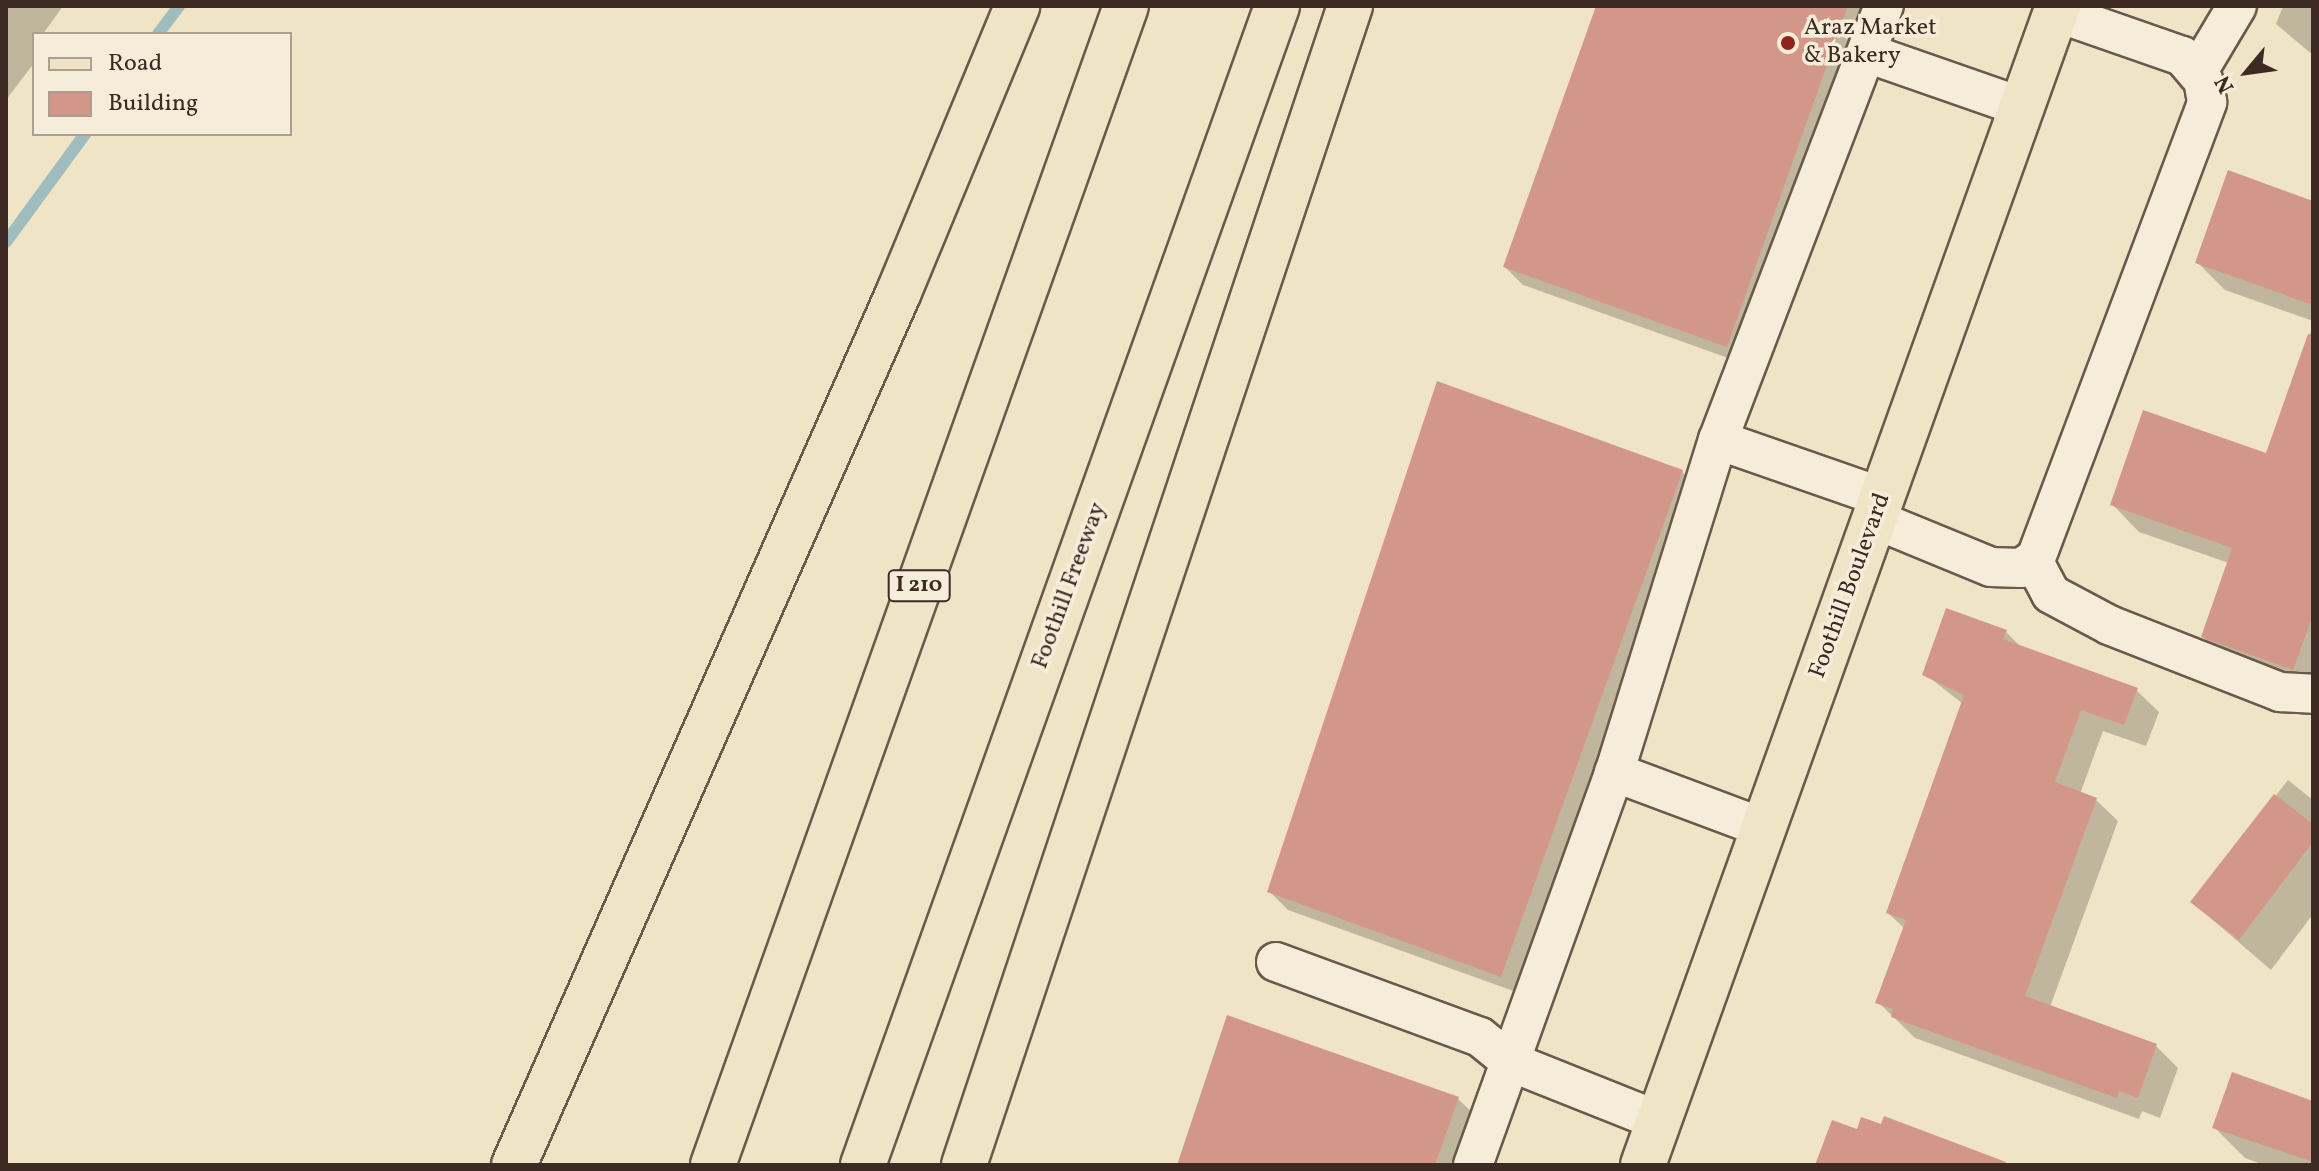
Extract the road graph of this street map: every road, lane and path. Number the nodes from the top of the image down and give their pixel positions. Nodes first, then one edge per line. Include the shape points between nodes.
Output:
1 (1017, 6) edge
2 (1126, 6) edge
3 (1277, 6) edge
4 (1350, 6) edge
5 (1884, 6) edge
6 (2237, 6) edge
7 (2057, 9) edge
8 (1867, 53) junction
9 (2197, 73) junction
10 (2022, 107) junction
11 (1718, 440) junction
12 (1878, 508) junction
13 (2033, 560) junction
14 (2313, 694) edge
15 (1614, 772) junction
16 (1764, 828) junction
17 (1276, 962) dead end
18 (934, 967) junction
19 (1511, 1062) junction
20 (1659, 1121) junction
21 (514, 1165) edge
22 (713, 1165) edge
23 (863, 1165) edge
24 (876, 1165) edge
25 (964, 1165) edge
26 (1473, 1165) edge
27 (1643, 1165) edge

1 - 21 main road via 898,294
2 - 22 main road, I 210
3 - 18 main road, Foothill Freeway
4 - 25 main road
5 - 8 lane
6 - 9 lane
7 - 9 lane via 2182,56
7 - 10 main road, Foothill Boulevard
8 - 10 lane
8 - 11 lane
9 - 13 lane via 2207,102
10 - 12 main road, Foothill Boulevard
11 - 12 lane
11 - 15 lane
12 - 13 lane via 1991,567 2021,568
12 - 16 main road, Foothill Boulevard
13 - 14 lane via 2051,594 2109,625 2280,692
15 - 16 lane
15 - 19 lane
16 - 20 main road, Foothill Boulevard
17 - 19 lane via 1480,1037
18 - 23 main road, Foothill Freeway
18 - 24 main road
19 - 20 lane
19 - 26 lane
20 - 27 main road, Foothill Boulevard

